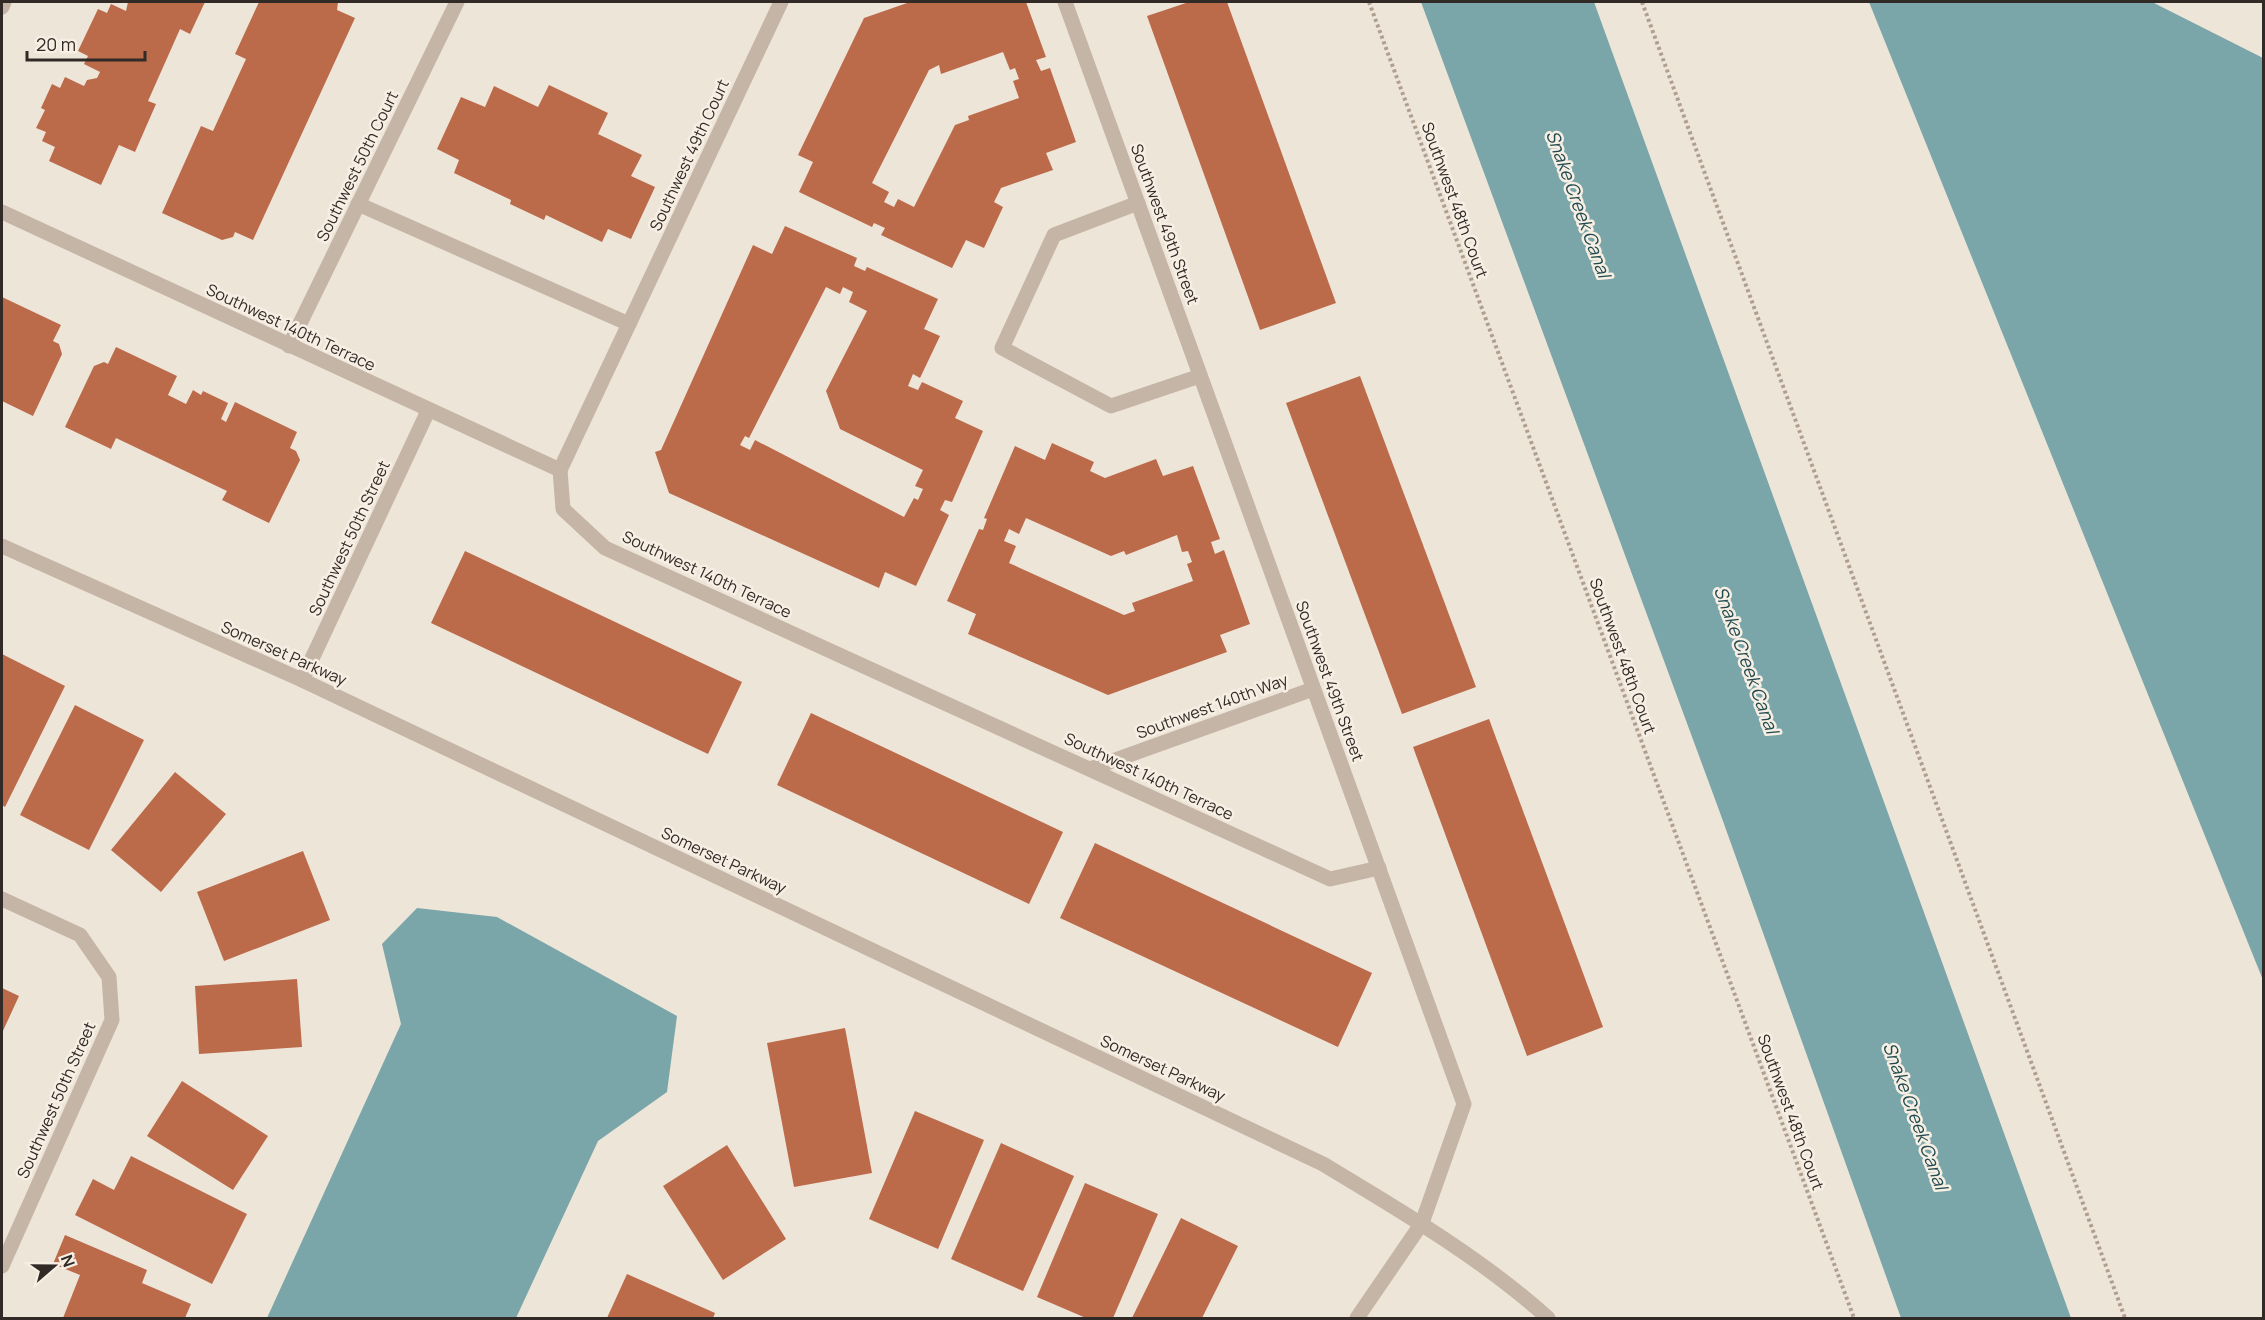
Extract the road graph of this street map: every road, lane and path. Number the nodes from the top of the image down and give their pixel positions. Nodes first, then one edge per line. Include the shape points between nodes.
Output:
1 (4, 2) edge
2 (457, 2) edge
3 (781, 2) edge
4 (1065, 2) edge
5 (1369, 2) edge
6 (1642, 2) edge
7 (2, 7) edge
8 (1138, 203) junction
9 (358, 204) junction
10 (2, 212) edge
11 (629, 324) junction
12 (289, 346) junction
13 (1200, 376) junction
14 (428, 411) junction
15 (560, 470) junction
16 (2, 546) edge
17 (302, 680) junction
18 (1314, 689) junction
19 (1090, 769) junction
20 (1379, 868) junction
21 (2, 899) edge
22 (1422, 1223) junction
23 (2, 1266) edge
24 (1357, 1318) edge
25 (1548, 1318) edge
26 (1854, 1318) edge
27 (2125, 1318) edge

1 - 7 street
2 - 9 street, Southwest 50th Court
3 - 11 street, Southwest 49th Court
4 - 8 street, Southwest 49th Street
5 - 26 path, Southwest 48th Court
6 - 27 path
8 - 13 street, Southwest 49th Street
8 - 13 street via 1054,235 1002,348 1111,406
9 - 11 street
9 - 12 street, Southwest 50th Court
10 - 12 street, Southwest 140th Terrace
11 - 15 street, Southwest 49th Court
12 - 14 street, Southwest 140th Terrace
13 - 18 street, Southwest 49th Street
14 - 15 street, Southwest 140th Terrace
14 - 17 street, Southwest 50th Street
15 - 19 street, Southwest 140th Terrace via 563,509 605,548
16 - 17 street, Somerset Parkway
17 - 22 street, Somerset Parkway via 1323,1164
18 - 19 street, Southwest 140th Way
18 - 20 street, Southwest 49th Street
19 - 20 street, Southwest 140th Terrace via 1330,879
20 - 22 street, Southwest 49th Street via 1464,1104
21 - 23 street, Southwest 50th Street via 80,935 109,977 112,1020
22 - 24 street, Southwest 49th Street
22 - 25 street

